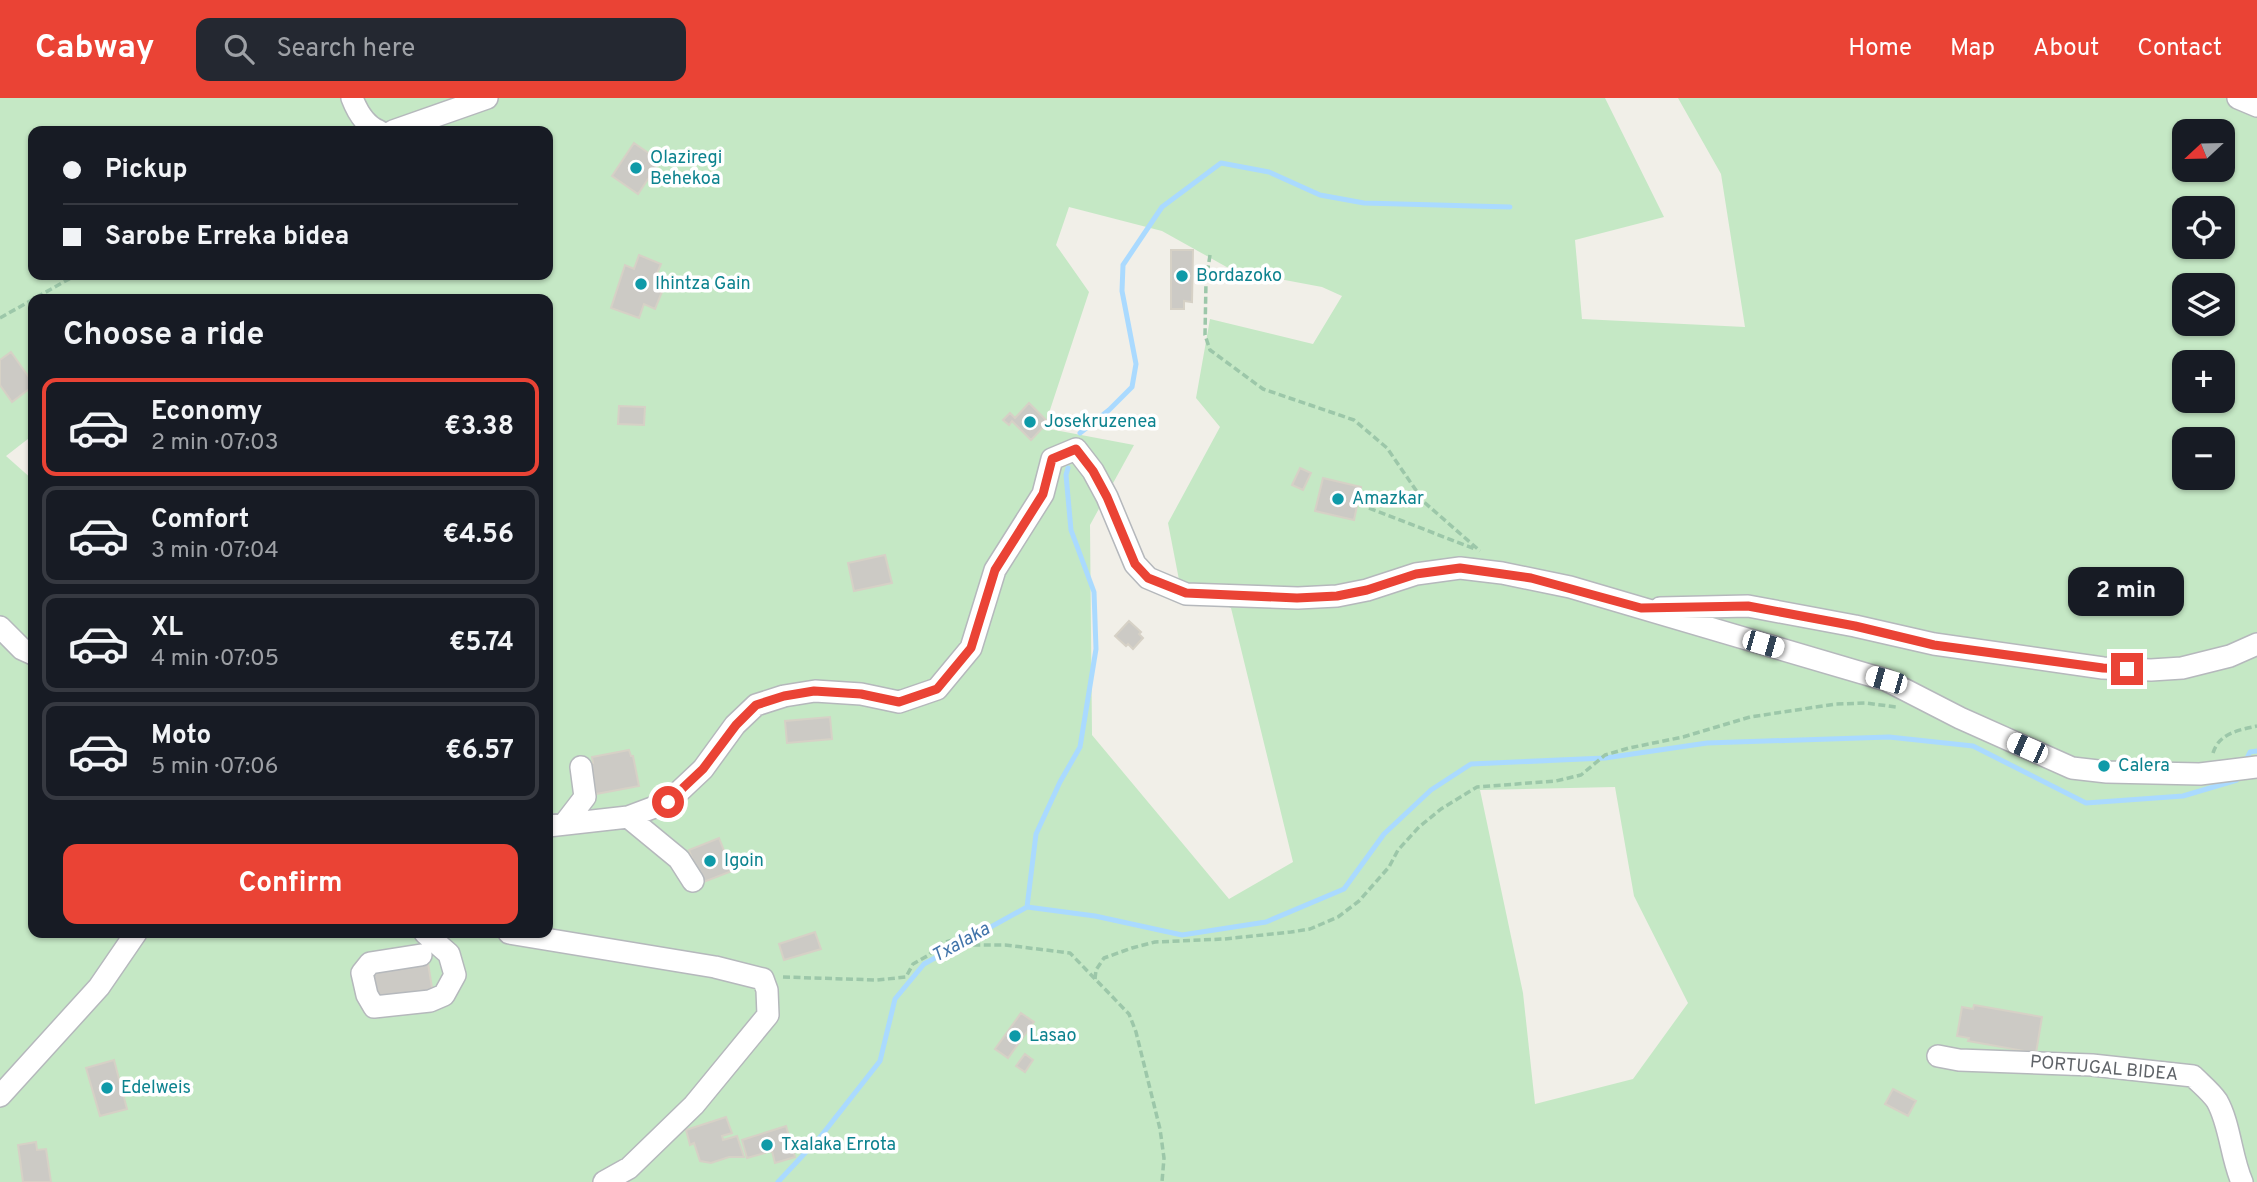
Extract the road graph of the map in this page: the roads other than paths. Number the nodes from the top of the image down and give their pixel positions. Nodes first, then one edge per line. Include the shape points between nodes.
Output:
1 (352, 98) edge
2 (487, 98) edge
3 (2238, 98) edge
4 (2257, 106) edge
5 (371, 126) edge
6 (407, 126) edge
7 (1641, 608) junction
8 (0, 627) edge
9 (2257, 644) edge
10 (28, 652) edge
11 (581, 767) dead end
12 (2257, 767) edge
13 (628, 817) junction
14 (556, 824) edge
15 (693, 881) dead end
16 (133, 938) edge
17 (431, 938) edge
18 (539, 938) edge
19 (421, 955) dead end
20 (1938, 1056) dead end
21 (0, 1096) edge
22 (604, 1182) edge
23 (2242, 1182) edge

1 - 5 street via 357,112
2 - 6 street
3 - 4 street
7 - 9 street via 1748,606 1934,645 2103,668 2182,668
7 - 12 street via 1886,680 2072,768 2200,774
7 - 13 street via 1570,587 1460,568 1416,574 1337,596 1186,593 1148,578 1135,564 1107,497 1076,449 1052,459 1043,494 995,570 971,648 937,689 899,702 814,691 756,705 703,769 668,802
8 - 10 street
11 - 14 street via 585,797
13 - 14 street
13 - 15 street via 679,859
16 - 21 street via 99,987
17 - 19 street via 449,954 455,975 444,995 430,1001 374,1007 362,973 370,963
18 - 22 street via 715,967 763,979 767,990 768,1015 694,1105 629,1168
20 - 23 street, PORTUGAL BIDEA via 2193,1076 2217,1101

